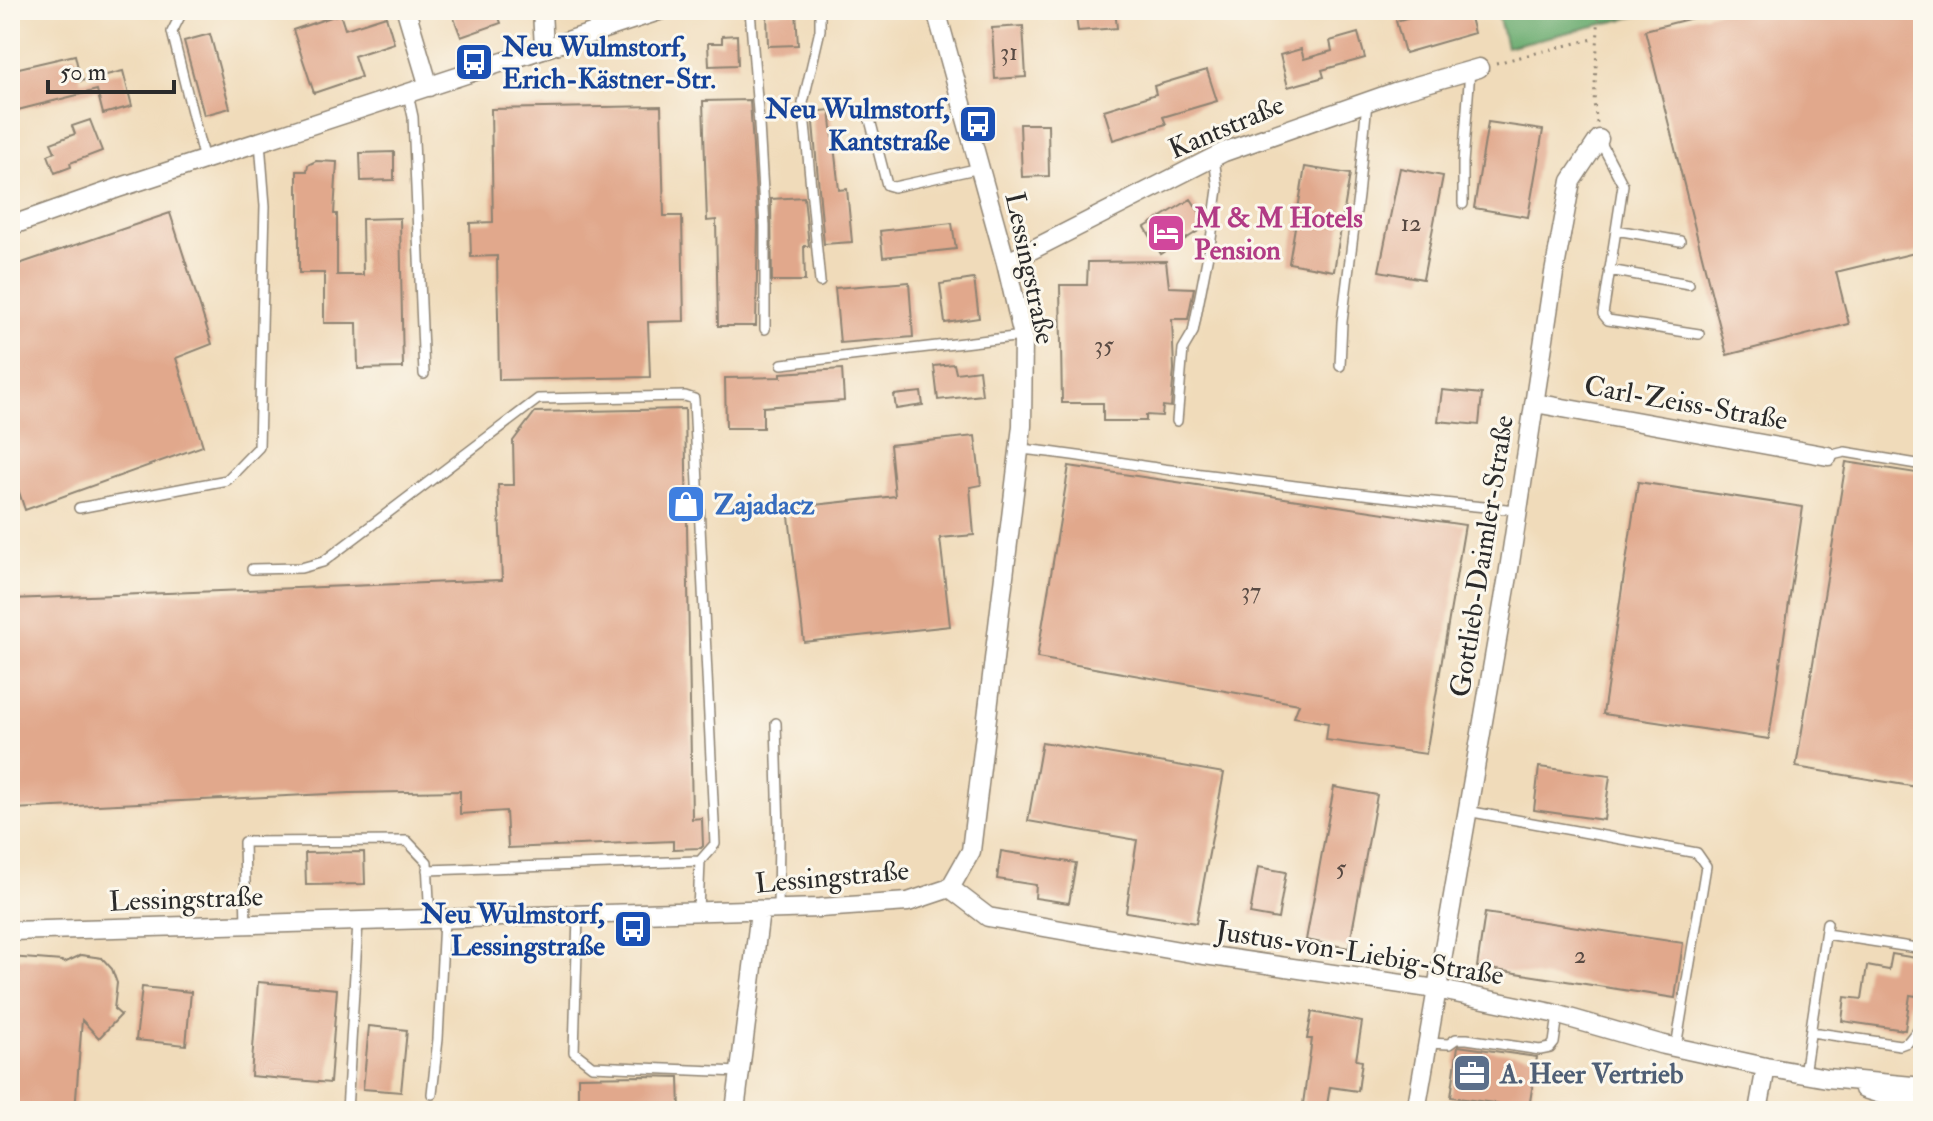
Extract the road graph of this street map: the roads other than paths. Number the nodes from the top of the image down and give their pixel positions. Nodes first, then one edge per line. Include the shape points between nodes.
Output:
1 (183, 10) edge
2 (406, 10) edge
3 (542, 10) edge
4 (662, 10) edge
5 (750, 10) edge
6 (820, 10) edge
7 (957, 10) edge
8 (937, 13) edge
9 (544, 49) junction
10 (1475, 69) joint
11 (429, 87) junction
12 (408, 94) junction
13 (1367, 102) junction
14 (868, 112) dead end
15 (1599, 139) joint
16 (260, 142) junction
17 (1214, 157) junction
18 (204, 160) junction
19 (980, 168) junction
20 (1463, 204) dead end
21 (10, 226) edge
22 (1616, 230) junction
23 (1680, 241) dead end
24 (1006, 263) junction
25 (1609, 270) junction
26 (820, 282) dead end
27 (1689, 284) dead end
28 (765, 329) dead end
29 (1699, 334) dead end
30 (1023, 336) junction
31 (782, 364) dead end
32 (1340, 366) dead end
33 (424, 374) dead end
34 (1535, 403) junction
35 (1177, 421) dead end
36 (1019, 449) junction
37 (1828, 456) joint
38 (1923, 465) edge
39 (79, 508) dead end
40 (1518, 510) junction
41 (252, 569) dead end
42 (776, 723) dead end
43 (1467, 811) junction
44 (700, 861) junction
45 (427, 870) junction
46 (950, 888) junction
47 (769, 910) junction
48 (698, 912) junction
49 (578, 916) junction
50 (437, 920) junction
51 (358, 922) junction
52 (246, 925) junction
53 (10, 931) edge
54 (1923, 949) edge
55 (1436, 989) junction
56 (1558, 1015) junction
57 (1923, 1023) edge
58 (1811, 1032) junction
59 (1427, 1043) junction
60 (1676, 1047) junction
61 (1766, 1067) junction
62 (740, 1072) junction
63 (1804, 1074) junction
64 (1827, 1078) junction
65 (1923, 1087) edge
66 (432, 1094) dead end
67 (1923, 1107) edge
68 (347, 1111) edge
69 (735, 1111) edge
70 (1416, 1111) edge
71 (1758, 1111) edge

1 - 18 lane via 172,32
2 - 11 street
3 - 9 street
4 - 9 street
5 - 28 lane via 765,226
6 - 26 lane via 803,103
7 - 8 street
8 - 19 street, Lessingstraße
9 - 11 street
10 - 13 street, Kantstraße
10 - 20 lane
11 - 12 street
12 - 16 street
12 - 33 lane
13 - 17 street, Kantstraße
13 - 32 lane
14 - 19 lane via 887,185
15 - 22 lane via 1623,185
15 - 34 street, Gottlieb-Daimler-Straße via 1571,181
16 - 18 street
16 - 39 lane via 265,206 259,447 227,480
17 - 24 street, Kantstraße
17 - 35 lane via 1218,189 1213,227 1193,332 1183,349
18 - 21 street
19 - 24 street, Lessingstraße
22 - 23 lane
22 - 25 lane
24 - 30 street, Lessingstraße
25 - 27 lane
25 - 29 lane via 1602,308 1608,320
30 - 31 lane
30 - 36 street, Lessingstraße
34 - 37 street, Carl-Zeiss-Straße
34 - 40 street, Gottlieb-Daimler-Straße
36 - 40 lane
36 - 46 street, Lessingstraße via 971,851
37 - 38 lane via 1845,452
40 - 43 street, Gottlieb-Daimler-Straße
41 - 44 lane via 323,562 538,399 694,399 715,844
42 - 47 lane via 779,831
43 - 55 street, Gottlieb-Daimler-Straße
43 - 60 lane via 1697,853 1706,866
44 - 45 lane
44 - 48 lane
45 - 50 lane
45 - 52 lane via 427,862 407,841 244,842
46 - 47 street, Lessingstraße via 908,902
46 - 55 street, Justus-von-Liebig-Straße via 988,917
47 - 48 street, Lessingstraße
47 - 62 street
48 - 49 street, Lessingstraße
49 - 50 street, Lessingstraße
49 - 62 lane via 574,1052 592,1066
50 - 51 street, Lessingstraße
50 - 66 lane via 438,1039
51 - 52 street, Lessingstraße
51 - 68 lane
52 - 53 street, Lessingstraße
54 - 58 lane via 1826,928
55 - 56 street, Justus-von-Liebig-Straße
55 - 59 street, Gottlieb-Daimler-Straße
56 - 59 lane via 1550,1048 1467,1039
56 - 60 street, Justus-von-Liebig-Straße
57 - 58 lane via 1900,1045
58 - 63 lane
59 - 70 street, Gottlieb-Daimler-Straße
60 - 61 street, Justus-von-Liebig-Straße
61 - 63 street, Justus-von-Liebig-Straße
61 - 71 street
62 - 69 street
63 - 64 street, Justus-von-Liebig-Straße
64 - 65 street
64 - 67 street

